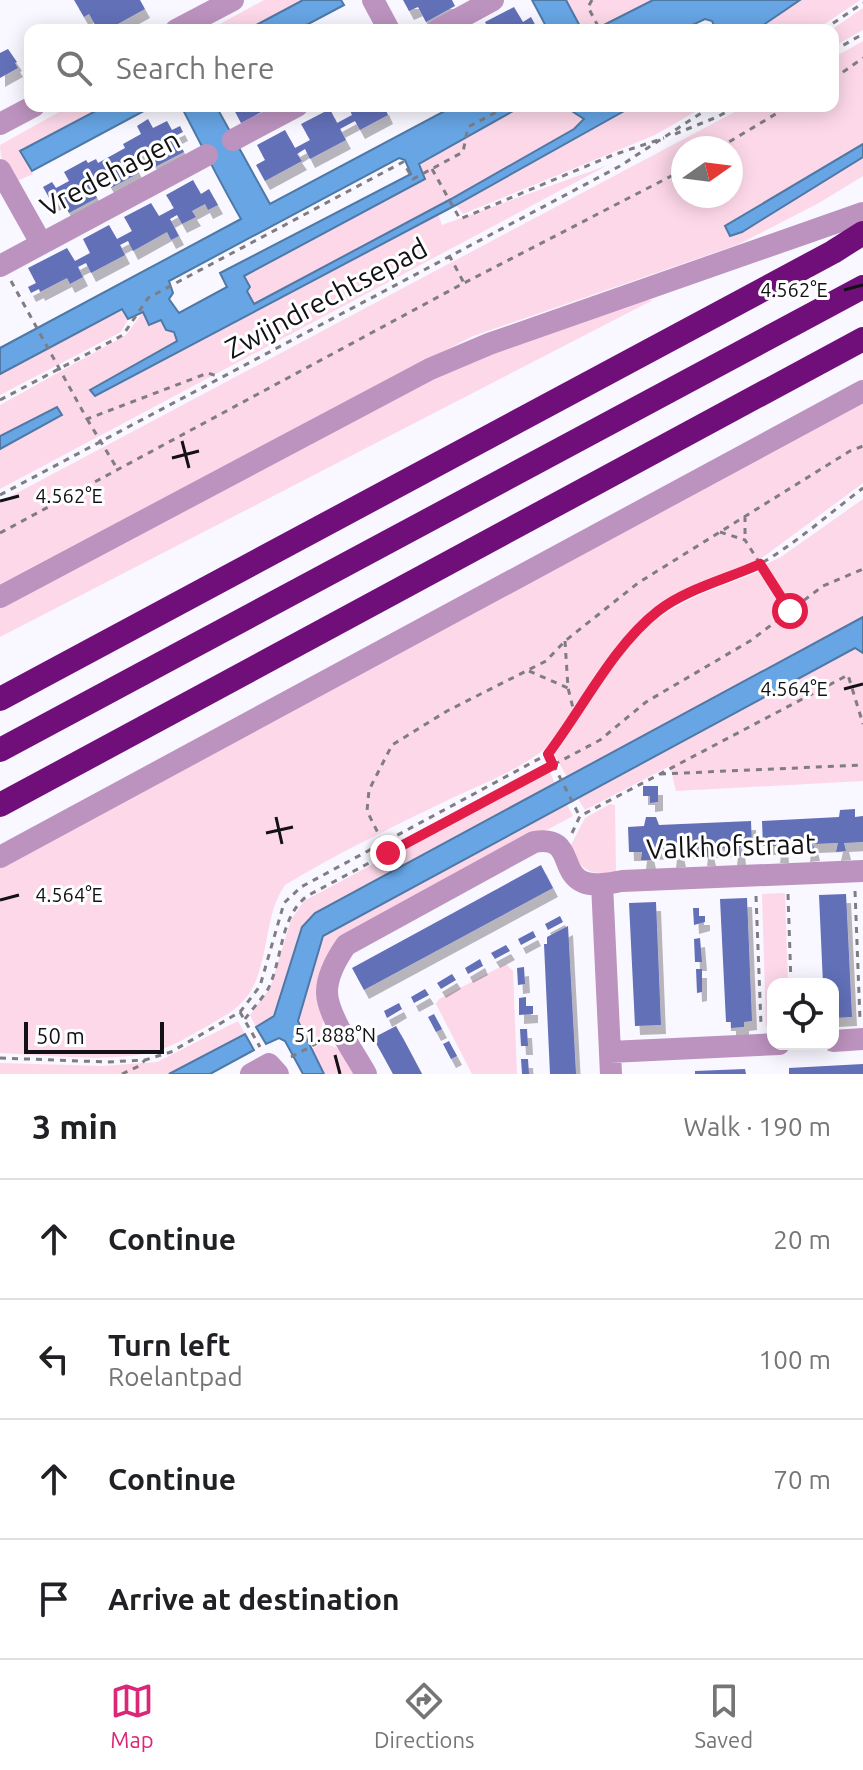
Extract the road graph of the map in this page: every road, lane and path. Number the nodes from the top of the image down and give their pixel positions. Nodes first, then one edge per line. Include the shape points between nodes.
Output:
1 (233, 0) edge
2 (373, 0) edge
3 (493, 0) edge
4 (592, 0) edge
5 (863, 3) edge
6 (187, 24) edge
7 (386, 24) edge
8 (449, 24) edge
9 (597, 24) edge
10 (832, 24) edge
11 (863, 34) edge
12 (839, 48) edge
13 (863, 58) edge
14 (839, 75) edge
15 (24, 111) edge
16 (286, 112) edge
17 (497, 112) edge
18 (704, 112) edge
19 (726, 112) edge
20 (779, 112) edge
21 (0, 124) edge
22 (670, 136) junction
23 (739, 136) edge
24 (233, 140) dead end
25 (207, 155) dead end
26 (432, 169) junction
27 (0, 170) edge
28 (671, 176) edge
29 (863, 213) edge
30 (863, 233) edge
31 (41, 243) junction
32 (449, 255) junction
33 (1, 266) edge
34 (464, 283) junction
35 (863, 287) edge
36 (863, 339) edge
37 (58, 369) junction
38 (220, 377) junction
39 (863, 391) edge
40 (0, 400) edge
41 (87, 419) junction
42 (101, 441) junction
43 (863, 446) edge
44 (118, 470) junction
45 (863, 488) edge
46 (0, 495) edge
47 (745, 516) junction
48 (720, 532) junction
49 (0, 533) edge
50 (745, 540) junction
51 (760, 564) junction
52 (863, 569) edge
53 (0, 597) edge
54 (790, 611) junction
55 (565, 641) junction
56 (529, 671) junction
57 (568, 688) junction
58 (0, 696) edge
59 (576, 718) junction
60 (863, 724) edge
61 (0, 750) edge
62 (548, 754) junction
63 (553, 765) junction
64 (863, 765) edge
65 (657, 774) junction
66 (0, 805) edge
67 (382, 842) junction
68 (388, 853) junction
69 (0, 857) edge
70 (858, 871) edge
71 (788, 875) junction
72 (755, 876) junction
73 (602, 884) junction
74 (791, 978) edge
75 (767, 1010) edge
76 (240, 1012) junction
77 (245, 1020) junction
78 (862, 1039) edge
79 (839, 1041) edge
80 (319, 1042) dead end
81 (767, 1044) edge
82 (0, 1058) edge
83 (145, 1060) junction
84 (610, 1063) edge
85 (270, 1066) edge
86 (122, 1074) edge
87 (366, 1074) edge

1 - 6 street
2 - 7 street
3 - 8 street
4 - 9 path via 588,7
5 - 10 path
11 - 12 path
13 - 14 path
15 - 21 street
16 - 24 street
17 - 26 path via 468,127 463,152
18 - 22 path, Zwijndrechtsepad
19 - 22 path, Zwijndrechtsepad
20 - 23 path
22 - 26 path via 460,219
22 - 32 path, Zwijndrechtsepad
25 - 31 street, Vredehagen
26 - 37 path via 413,179 403,162 174,284 148,298 123,335
27 - 31 street, Vredehagen
28 - 34 path
29 - 53 street via 430,369
30 - 58 highway
31 - 33 street, Vredehagen
32 - 34 path
32 - 38 path, Zwijndrechtsepad
33 - 37 path
34 - 44 path
35 - 61 highway
36 - 66 highway
37 - 40 path
37 - 41 path
38 - 41 path via 208,373
38 - 42 path, Zwijndrechtsepad
39 - 69 street
41 - 42 path
42 - 44 path
42 - 46 path, Zwijndrechtsepad
43 - 47 path
44 - 49 path
45 - 51 path
47 - 48 path
47 - 50 path
48 - 50 path
48 - 55 path via 638,583
50 - 51 path
51 - 54 path
51 - 59 path via 658,611 618,651
52 - 54 path via 823,586
54 - 63 path via 646,702 600,740
55 - 56 path
55 - 57 path
56 - 57 path
56 - 67 path via 392,745 369,790 367,811
57 - 59 path
59 - 62 path
60 - 65 path via 848,675
62 - 63 path
62 - 67 path
63 - 65 path via 580,816
63 - 68 path
64 - 65 path
67 - 68 path
67 - 76 path via 301,887 284,903 260,986
68 - 77 path via 298,903 268,989
70 - 71 street, Valkhofstraat
70 - 78 path
71 - 72 street, Valkhofstraat
71 - 74 path
72 - 73 street, Valkhofstraat
72 - 75 path
73 - 84 street
73 - 87 street via 583,882 574,874 556,843 534,842 346,945 326,990
76 - 77 path
76 - 83 path via 171,1052
77 - 85 path
78 - 79 street
80 - 85 path
81 - 84 street
82 - 83 path
83 - 86 path

